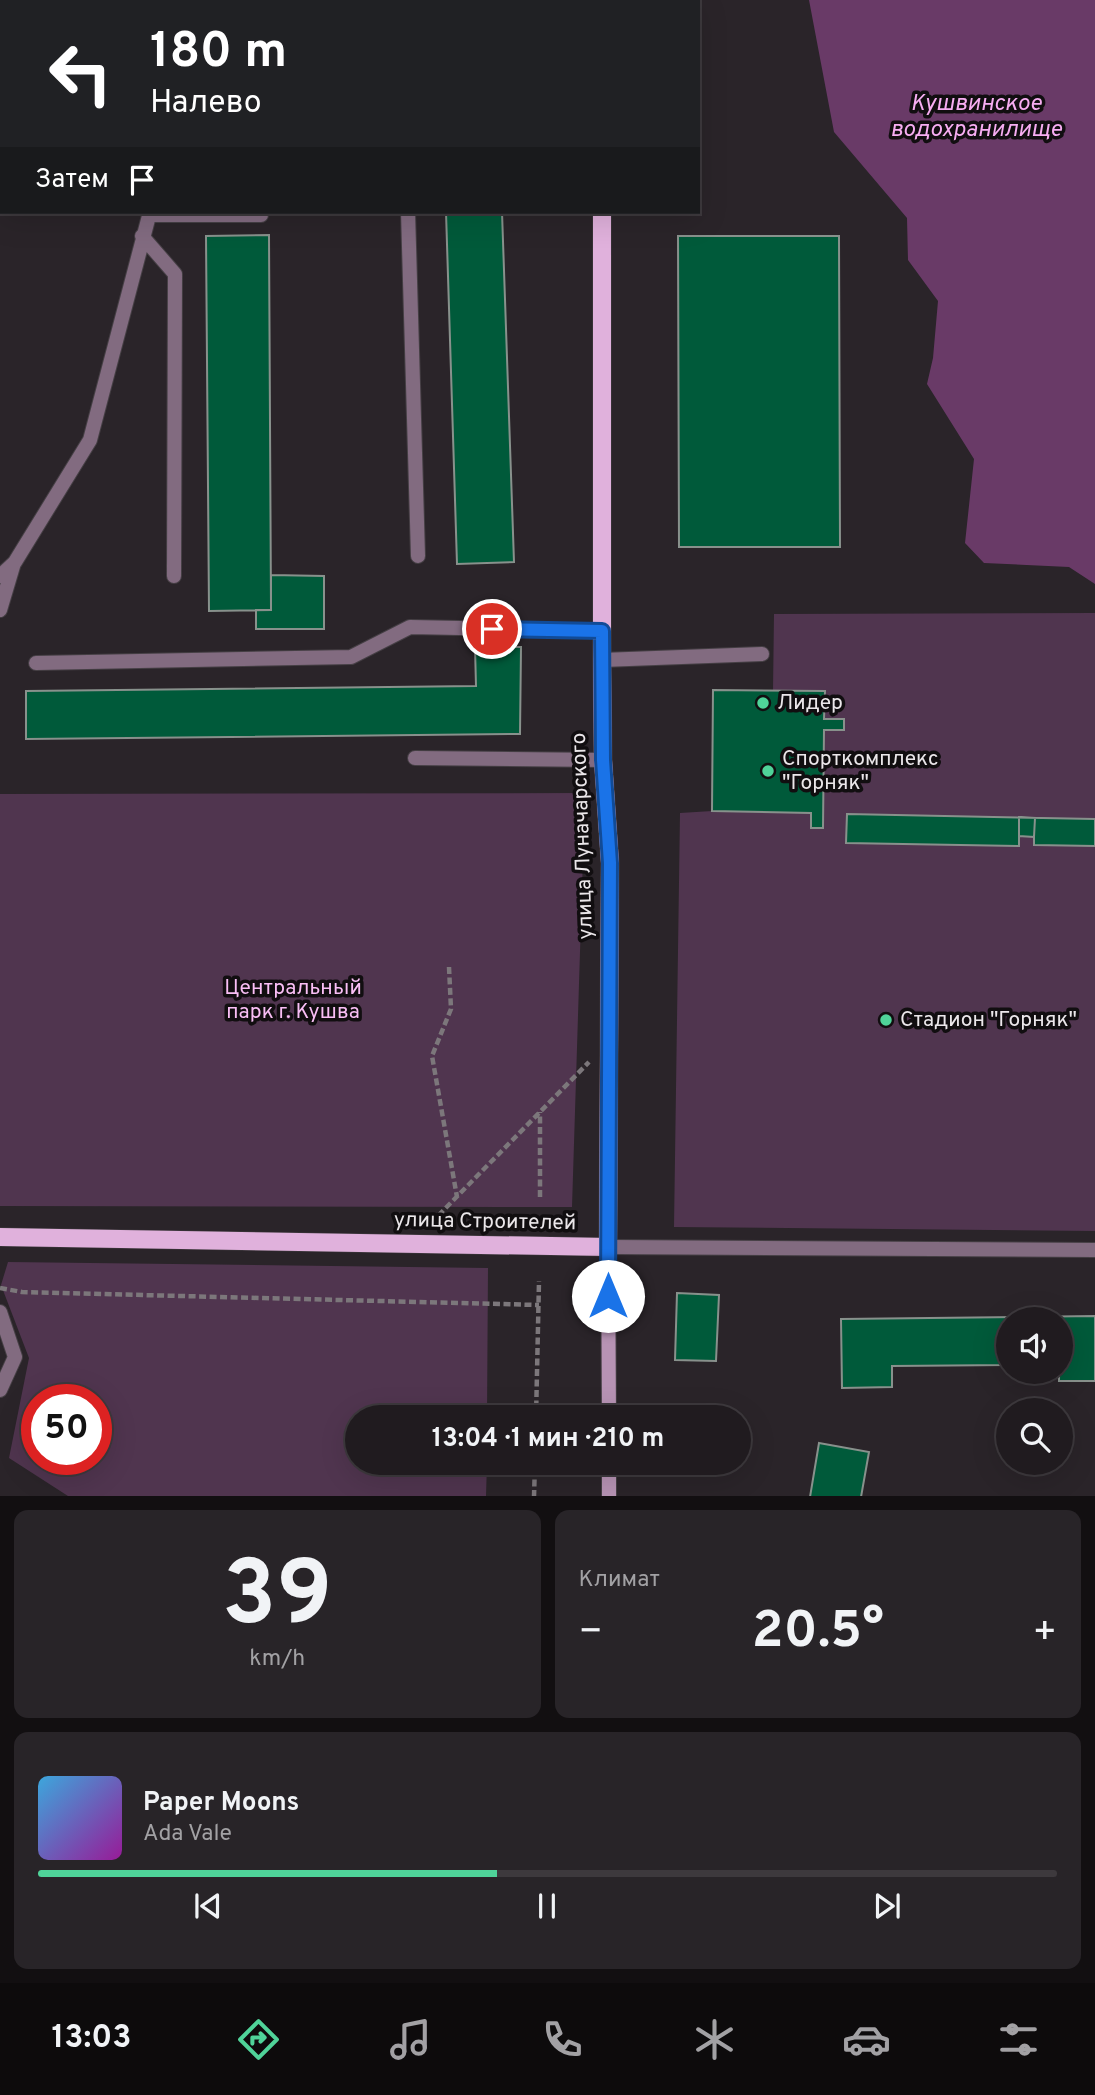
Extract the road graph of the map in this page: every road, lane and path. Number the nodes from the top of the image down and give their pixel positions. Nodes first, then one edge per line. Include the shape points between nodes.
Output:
1 (149, 214) edge
2 (205, 214) edge
3 (261, 214) edge
4 (408, 214) edge
5 (602, 214) edge
6 (142, 236) junction
7 (418, 556) dead end
8 (15, 562) junction
9 (0, 576) edge
10 (174, 576) dead end
11 (0, 610) edge
12 (602, 631) junction
13 (762, 654) dead end
14 (602, 660) junction
15 (36, 663) dead end
16 (415, 758) dead end
17 (603, 760) junction
18 (449, 967) dead end
19 (609, 1041) junction
20 (540, 1111) junction
21 (457, 1197) junction
22 (540, 1197) dead end
23 (0, 1237) edge
24 (412, 1244) junction
25 (608, 1247) junction
26 (1095, 1250) edge
27 (539, 1281) dead end
28 (0, 1288) edge
29 (539, 1305) junction
30 (0, 1311) edge
31 (0, 1390) edge
32 (536, 1405) edge
33 (608, 1405) edge
34 (535, 1475) edge
35 (609, 1475) edge
36 (534, 1496) edge
37 (609, 1496) edge

1 - 6 street
2 - 3 street
4 - 7 street
5 - 12 main road, улица Луначарского
6 - 8 street via 90,440
6 - 10 street via 176,274
8 - 9 street
8 - 11 street
12 - 14 main road, улица Луначарского
12 - 15 street via 410,627 351,657
13 - 14 street
14 - 17 main road, улица Луначарского
16 - 17 street
17 - 19 main road, улица Луначарского via 610,863
18 - 21 path via 452,1009 432,1056
19 - 20 path
19 - 25 main road, улица Луначарского
20 - 21 path
20 - 22 path
21 - 24 path
23 - 24 main road, улица Строителей
24 - 25 main road, улица Строителей
25 - 26 street, улица Строителей
25 - 33 main road, улица Луначарского
27 - 29 path
28 - 29 path
29 - 32 path
30 - 31 street via 15,1357
34 - 36 path
35 - 37 main road

